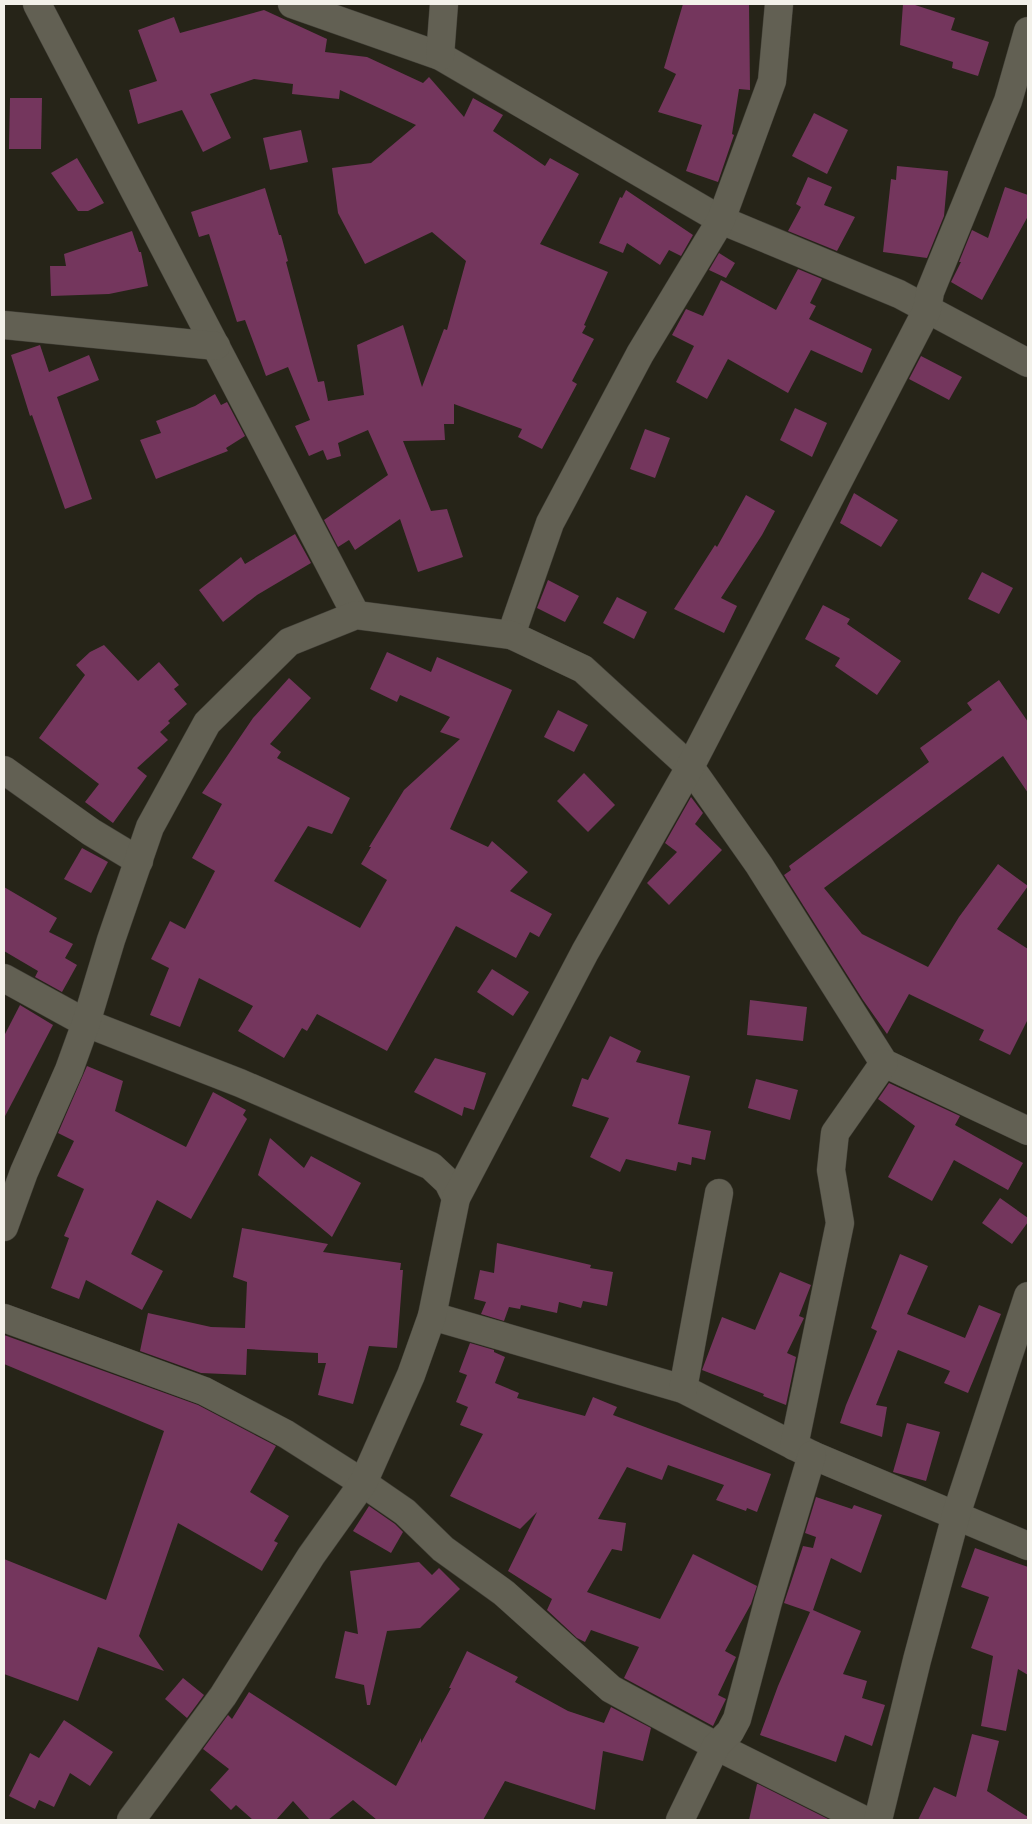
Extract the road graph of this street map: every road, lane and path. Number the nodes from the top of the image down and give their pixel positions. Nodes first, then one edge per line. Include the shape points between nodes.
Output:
1 (37, 4) edge
2 (292, 4) edge
3 (444, 4) edge
4 (779, 4) edge
5 (1028, 31) edge
6 (440, 56) junction
7 (721, 220) junction
8 (926, 310) junction
9 (4, 325) edge
10 (216, 346) junction
11 (1028, 363) edge
12 (356, 615) junction
13 (511, 635) junction
14 (690, 767) junction
15 (4, 770) edge
16 (139, 861) junction
17 (4, 978) edge
18 (86, 1023) junction
19 (884, 1063) junction
20 (1028, 1131) edge
21 (719, 1193) dead end
22 (456, 1198) junction
23 (4, 1227) edge
24 (1028, 1296) edge
25 (432, 1316) junction
26 (4, 1318) edge
27 (683, 1389) junction
28 (803, 1451) junction
29 (363, 1483) junction
30 (956, 1515) junction
31 (1028, 1546) edge
32 (716, 1746) junction
33 (131, 1820) edge
34 (680, 1820) edge
35 (864, 1820) edge
36 (878, 1820) edge

1 - 10 street
2 - 6 street
3 - 6 street
4 - 7 street via 772,81
5 - 8 street via 1008,101 930,292
6 - 7 street
7 - 8 street via 899,294
7 - 13 street via 640,354 550,522
8 - 11 street
8 - 14 street
9 - 10 street
10 - 12 street
12 - 13 street
12 - 16 street via 289,642 207,723 150,827
13 - 14 street via 583,669
14 - 19 street via 759,865
14 - 22 street via 585,952
15 - 16 street via 91,832
16 - 18 street
17 - 18 street
18 - 22 street via 240,1083 431,1166 448,1182
18 - 23 street
19 - 20 street
19 - 28 street via 835,1133 831,1170 840,1223
21 - 27 street
22 - 25 street
24 - 30 street
25 - 27 street
25 - 29 street via 411,1375
26 - 29 street via 204,1391 286,1434
27 - 28 street
28 - 30 street
28 - 32 street via 742,1704 730,1732
29 - 32 street via 405,1512 443,1549 504,1593 611,1689
29 - 33 street via 311,1556 223,1696
30 - 31 street
30 - 36 street
32 - 34 street
32 - 35 street

